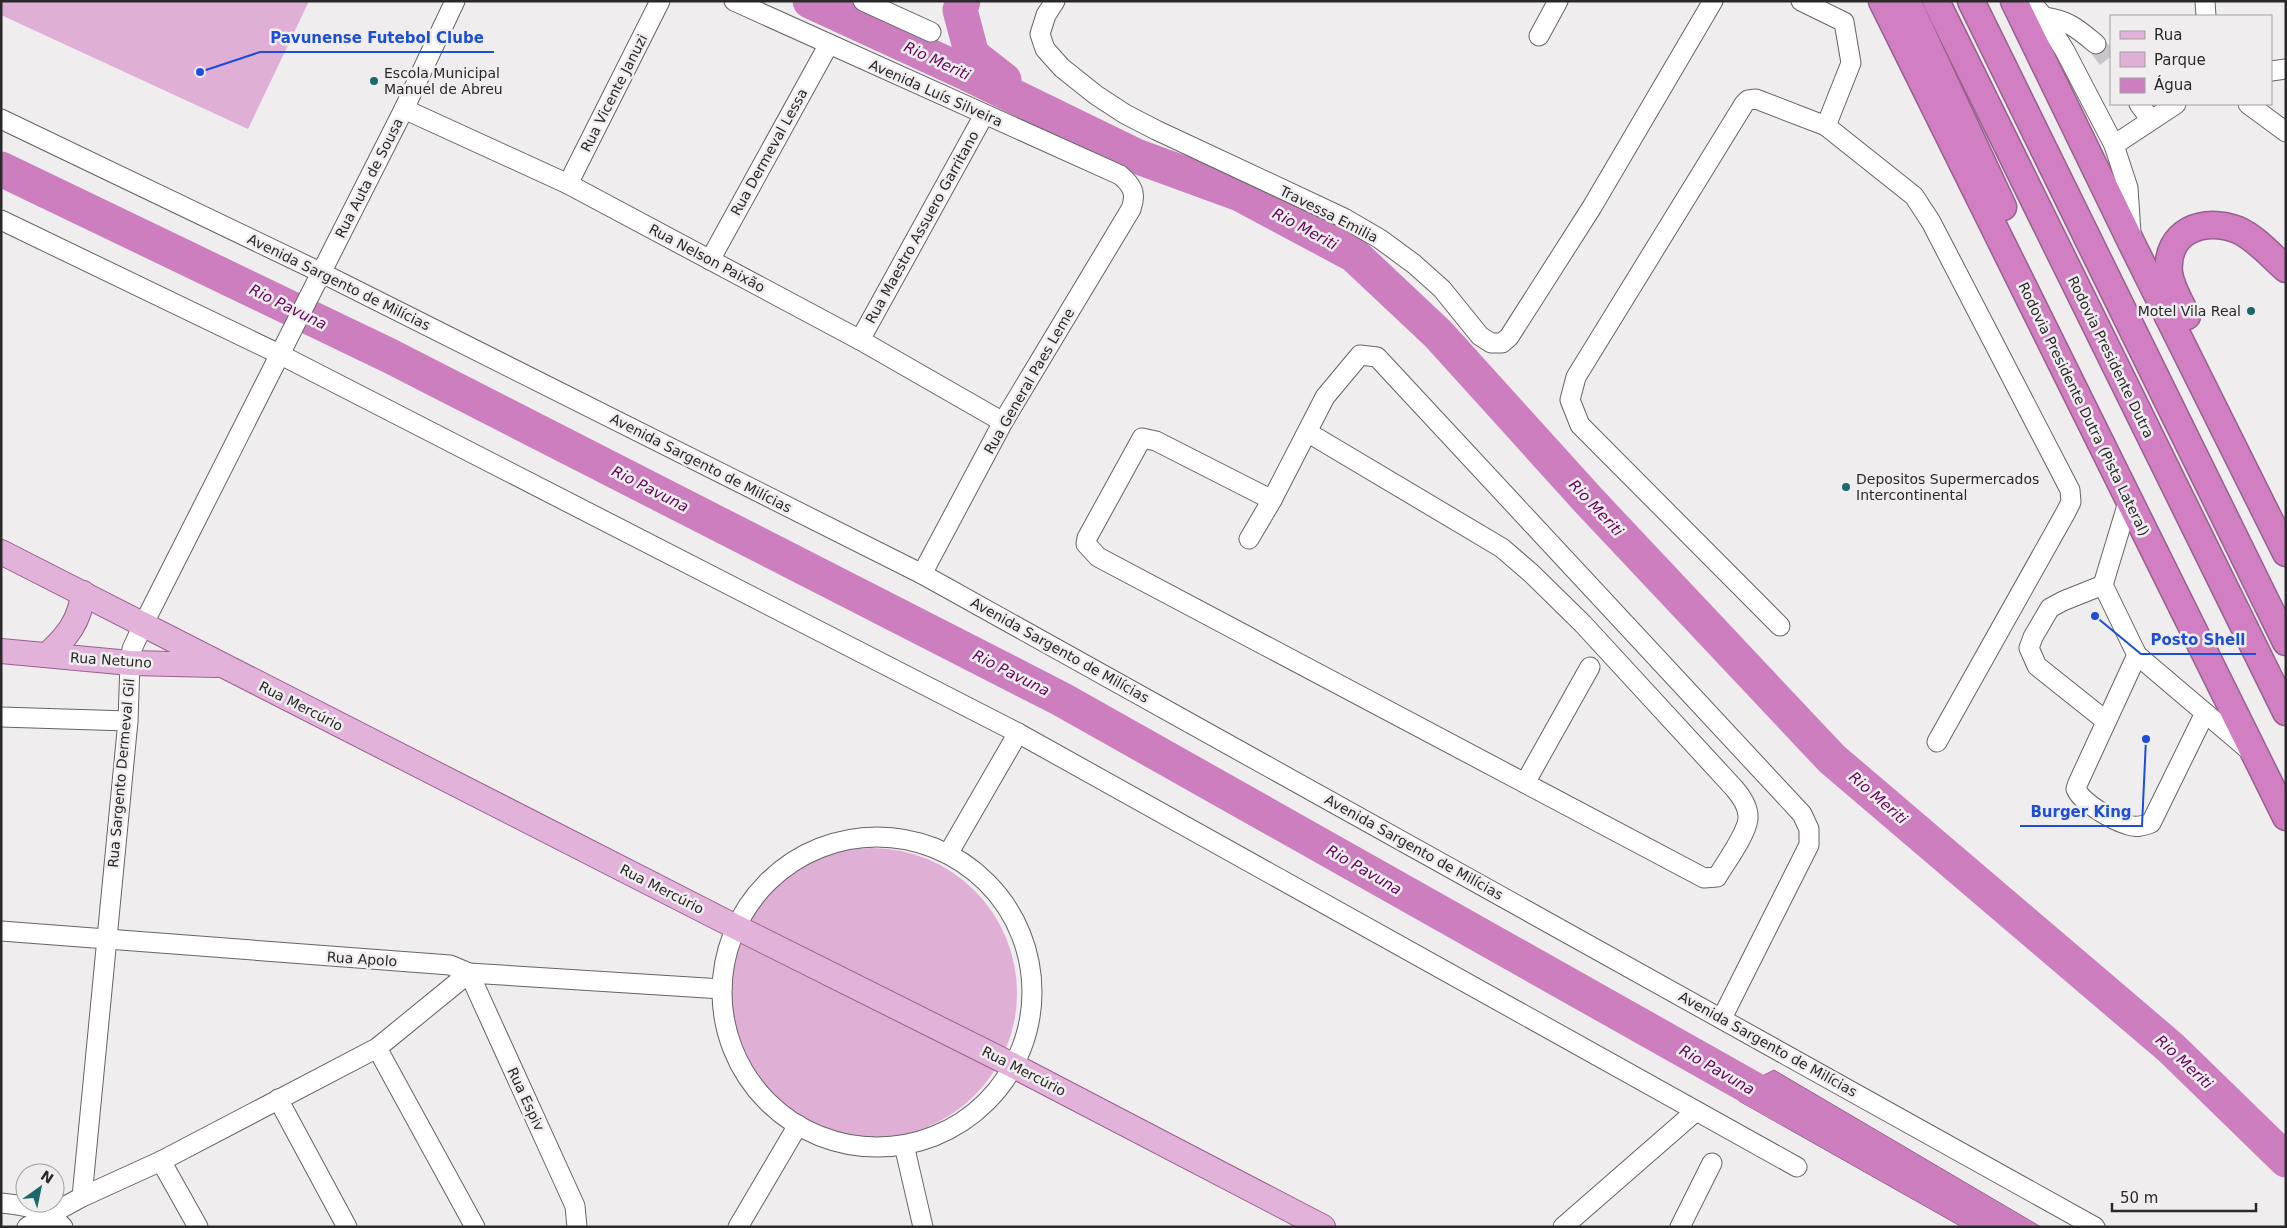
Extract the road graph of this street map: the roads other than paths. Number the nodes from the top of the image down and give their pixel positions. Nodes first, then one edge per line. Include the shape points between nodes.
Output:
1 (456, 1) edge
2 (660, 1) edge
3 (734, 1) edge
4 (863, 1) edge
5 (1055, 1) edge
6 (1558, 1) edge
7 (1713, 1) edge
8 (1801, 1) edge
9 (1882, 1) edge
10 (1907, 1) edge
11 (1936, 1) edge
12 (1971, 1) edge
13 (2014, 1) edge
14 (2030, 1) edge
15 (2205, 1) edge
16 (2206, 15) edge
17 (2044, 17) junction
18 (930, 32) dead end
19 (1539, 36) dead end
20 (829, 44) junction
21 (2096, 44) tunnel mouth
22 (2286, 69) edge
23 (2272, 71) edge
24 (2140, 105) edge
25 (2174, 105) edge
26 (2249, 105) edge
27 (404, 109) junction
28 (984, 114) junction
29 (1, 119) edge
30 (2150, 120) junction
31 (1826, 126) junction
32 (2286, 132) edge
33 (2114, 145) junction
34 (568, 184) junction
35 (1133, 190) joint
36 (1, 220) edge
37 (2132, 244) junction
38 (710, 260) junction
39 (2286, 269) edge
40 (318, 280) junction
41 (860, 340) junction
42 (281, 350) junction
43 (1003, 422) junction
44 (1306, 432) junction
45 (2226, 432) junction
46 (2096, 433) junction
47 (2129, 499) junction
48 (1272, 500) junction
49 (1249, 539) dead end
50 (1, 552) edge
51 (2286, 553) edge
52 (922, 574) junction
53 (2103, 585) junction
54 (83, 593) junction
55 (143, 625) junction
56 (1780, 626) dead end
57 (2286, 642) edge
58 (1, 651) edge
59 (47, 655) junction
60 (2137, 655) junction
61 (130, 663) junction
62 (222, 666) junction
63 (1590, 667) dead end
64 (2286, 712) edge
65 (2205, 713) junction
66 (1, 717) edge
67 (128, 721) junction
68 (2106, 721) junction
69 (1018, 733) junction
70 (1937, 742) dead end
71 (2256, 756) junction
72 (1525, 783) junction
73 (2286, 816) edge
74 (948, 854) junction
75 (736, 927) junction
76 (1, 931) edge
77 (107, 940) junction
78 (469, 973) junction
79 (722, 989) junction
80 (1722, 1018) junction
81 (377, 1048) junction
82 (1014, 1066) junction
83 (278, 1099) junction
84 (1696, 1111) junction
85 (798, 1125) junction
86 (904, 1145) junction
87 (161, 1161) junction
88 (1712, 1163) dead end
89 (1797, 1167) dead end
90 (82, 1197) junction
91 (1, 1203) edge
92 (56, 1221) edge
93 (27, 1227) edge
94 (198, 1227) edge
95 (347, 1227) edge
96 (475, 1227) edge
97 (577, 1227) edge
98 (738, 1227) edge
99 (923, 1227) edge
100 (1323, 1227) edge
101 (1563, 1227) edge
102 (1680, 1227) edge
103 (2095, 1227) edge

1 - 27 street, Rua Auta de Sousa
2 - 34 street, Rua Vicente Januzi
3 - 20 street, Avenida Luís Silveira
4 - 18 street
5 - 7 street, Travessa Emilia via 1040,34 1046,50 1062,68 1125,114 1344,218 1380,239 1442,290 1480,336 1491,343 1502,343 1509,337 1592,207
6 - 19 street
8 - 31 street via 1844,22 1851,63
9 - 46 highway, Rodovia Presidente Dutra (Pista Lateral)
10 - 46 highway via 2034,276
11 - 64 highway, Rodovia Presidente Dutra
12 - 57 highway
13 - 37 highway
14 - 17 street
15 - 16 street
17 - 21 street via 2060,19
17 - 33 street
20 - 28 street, Avenida Luís Silveira
20 - 38 street, Rua Dermeval Lessa
22 - 23 street
24 - 30 street
25 - 30 street
26 - 32 street
27 - 34 street, Rua Nelson Paixão
27 - 40 street, Rua Auta de Sousa
28 - 35 street, Avenida Luís Silveira via 1120,175
28 - 41 street, Rua Maestro Assuero Garritano
29 - 40 street, Avenida Sargento de Milícias
30 - 33 street
31 - 56 street via 1756,99 1744,104 1576,378 1570,400 1580,425
31 - 70 street via 1914,196 1923,207 2070,490 2071,502 2066,512
33 - 37 street via 2128,188
34 - 38 street, Rua Nelson Paixão
35 - 43 street, Rua General Paes Leme via 1135,199 1131,209
36 - 42 street
37 - 45 highway
38 - 41 street, Rua Nelson Paixão
39 - 45 highway via 2258,243 2224,225 2211,223 2187,231 2174,246 2169,276 2222,399
40 - 42 street, Rua Sargento Dermeval Gil
40 - 52 street, Avenida Sargento de Milícias
41 - 43 street, Rua Nelson Paixão
42 - 55 street, Rua Sargento Dermeval Gil
42 - 69 street
43 - 52 street, Rua General Paes Leme
44 - 48 street
44 - 72 street via 1516,559 1583,624 1734,788 1742,798 1748,819 1717,877 1704,878
44 - 80 street via 1325,397 1360,355 1377,358 1802,814 1809,829 1809,845
45 - 51 highway
46 - 47 highway, Rodovia Presidente Dutra (Pista Lateral)
47 - 53 street
47 - 71 highway, Rodovia Presidente Dutra (Pista Lateral)
48 - 49 street
48 - 72 street via 1156,441 1142,438 1086,544 1098,557
50 - 54 main road, Rua Mercúrio
52 - 80 street, Avenida Sargento de Milícias
53 - 60 street
53 - 68 street via 2050,608 2030,648 2037,666
54 - 55 main road, Rua Mercúrio
54 - 59 main road via 71,631
55 - 61 street, Rua Sargento Dermeval Gil via 132,649
55 - 62 main road, Rua Mercúrio
58 - 59 main road, Rua Netuno
59 - 61 main road, Rua Netuno
60 - 65 street
60 - 68 street
61 - 62 main road, Rua Netuno
61 - 67 street, Rua Sargento Dermeval Gil
62 - 75 main road, Rua Mercúrio
63 - 72 street
65 - 68 street via 2151,823 2141,826 2128,826 2084,801 2076,788
65 - 71 street
66 - 67 street
67 - 77 street, Rua Sargento Dermeval Gil
69 - 74 street
69 - 84 street
71 - 73 highway, Rodovia Presidente Dutra (Pista Lateral)
74 - 75 street via 909,840 867,837 826,846 789,864 758,892
74 - 82 street via 977,874 1001,900 1019,930 1027,955 1033,999 1028,1034
75 - 79 street via 726,957
75 - 82 main road, Rua Mercúrio
76 - 77 street, Rua Apolo
77 - 78 street, Rua Apolo via 450,965
77 - 90 street, Rua Sargento Dermeval Gil
78 - 79 street, Rua Apolo
78 - 81 street
78 - 97 street, Rua Espiv via 575,1206
79 - 85 street via 725,1021 732,1044 750,1080 771,1105
80 - 103 street, Avenida Sargento de Milícias
81 - 83 street
81 - 96 street
82 - 86 street via 994,1095 968,1118 938,1135
82 - 100 main road, Rua Mercúrio
83 - 87 street
83 - 95 street
84 - 89 street
84 - 101 street
85 - 86 street via 823,1137 849,1144
85 - 98 street
86 - 99 street
87 - 90 street
87 - 94 street
88 - 102 street
90 - 92 street
91 - 92 street via 32,1208
92 - 93 street

